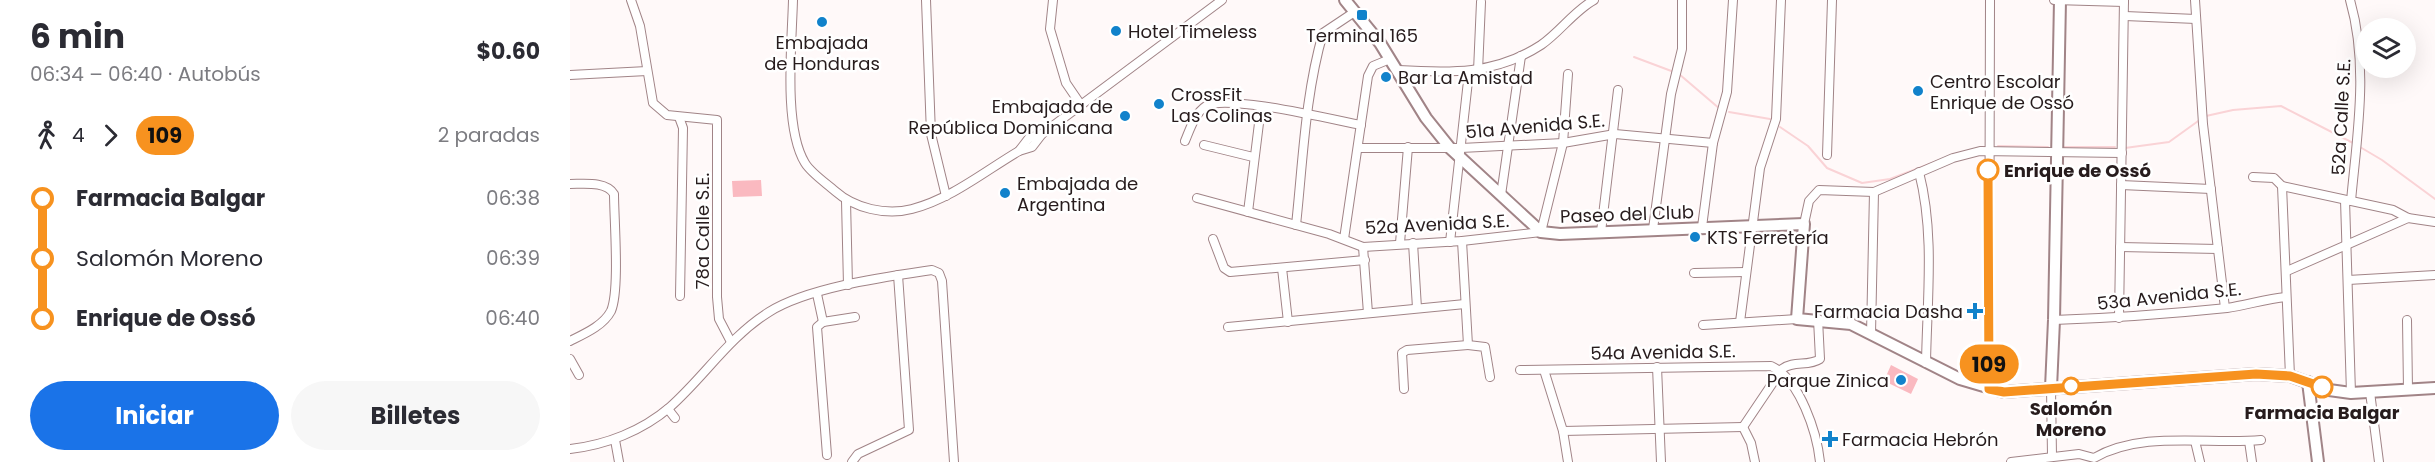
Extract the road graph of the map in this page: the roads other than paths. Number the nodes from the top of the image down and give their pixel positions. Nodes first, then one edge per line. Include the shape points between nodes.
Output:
1 (631, 0) edge
2 (793, 0) edge
3 (926, 0) edge
4 (1053, 0) edge
5 (1222, 0) edge
6 (1345, 0) edge
7 (1594, 0) edge
8 (1682, 0) edge
9 (1733, 0) edge
10 (1781, 0) edge
11 (1832, 0) edge
12 (1990, 0) edge
13 (2054, 0) edge
14 (2060, 0) edge
15 (2195, 0) edge
16 (2350, 0) edge
17 (2124, 1) edge
18 (1481, 2) dead end
19 (1353, 13) junction
20 (2125, 16) junction
21 (2196, 19) junction
22 (1521, 56) junction
23 (1390, 59) junction
24 (1398, 70) junction
25 (647, 71) junction
26 (1478, 71) junction
27 (1469, 72) junction
28 (1568, 74) dead end
29 (570, 75) edge
30 (1618, 90) dead end
31 (1081, 105) junction
32 (1261, 107) junction
33 (1307, 114) junction
34 (679, 117) junction
35 (1361, 125) junction
36 (1615, 134) junction
37 (1185, 141) dead end
38 (1665, 141) junction
39 (1563, 143) junction
40 (1713, 143) junction
41 (1204, 146) dead end
42 (1510, 146) junction
43 (1408, 147) junction
44 (1359, 148) junction
45 (1457, 151) junction
46 (1988, 151) junction
47 (2056, 152) junction
48 (2122, 153) junction
49 (1827, 155) dead end
50 (1253, 157) junction
51 (1919, 172) junction
52 (2253, 177) dead end
53 (570, 184) edge
54 (2121, 185) junction
55 (2282, 186) junction
56 (2211, 189) junction
57 (1874, 192) junction
58 (1501, 195) junction
59 (946, 196) junction
60 (1197, 198) dead end
61 (846, 201) junction
62 (2348, 201) junction
63 (1248, 212) junction
64 (2408, 218) junction
65 (2435, 222) edge
66 (1804, 224) junction
67 (1296, 225) junction
68 (1753, 226) junction
69 (1702, 227) junction
70 (1653, 229) junction
71 (1541, 232) junction
72 (1601, 232) junction
73 (1213, 239) dead end
74 (1344, 239) junction
75 (1462, 241) junction
76 (1450, 242) junction
77 (1400, 243) junction
78 (1413, 243) junction
79 (2345, 244) junction
80 (1363, 247) junction
81 (2120, 247) junction
82 (2218, 249) junction
83 (1365, 260) junction
84 (1282, 268) junction
85 (2287, 271) junction
86 (1746, 272) junction
87 (1694, 273) dead end
88 (2435, 275) edge
89 (898, 276) junction
90 (2348, 280) junction
91 (848, 285) junction
92 (817, 294) junction
93 (680, 296) dead end
94 (2286, 297) junction
95 (1465, 303) junction
96 (1417, 308) junction
97 (2225, 308) junction
98 (1368, 313) junction
99 (855, 317) dead end
100 (2119, 318) junction
101 (1797, 319) junction
102 (1818, 319) junction
103 (2054, 320) junction
104 (2407, 320) dead end
105 (823, 322) junction
106 (1288, 322) junction
107 (1740, 322) junction
108 (1703, 325) dead end
109 (1228, 327) dead end
110 (1871, 334) junction
111 (570, 341) edge
112 (731, 342) junction
113 (1468, 345) junction
114 (570, 359) edge
115 (1926, 363) junction
116 (1657, 367) junction
117 (1520, 370) dead end
118 (1544, 370) junction
119 (1781, 371) junction
120 (579, 375) dead end
121 (2290, 376) junction
122 (1490, 377) dead end
123 (2308, 382) junction
124 (2050, 388) junction
125 (2435, 388) edge
126 (1404, 389) dead end
127 (1989, 389) junction
128 (2408, 390) junction
129 (2370, 392) junction
130 (2351, 393) junction
131 (668, 409) junction
132 (675, 418) dead end
133 (1743, 427) junction
134 (1660, 428) junction
135 (1563, 431) junction
136 (615, 440) junction
137 (2261, 440) dead end
138 (2195, 441) junction
139 (2249, 441) junction
140 (570, 449) edge
141 (827, 455) dead end
142 (2052, 456) junction
143 (2097, 460) edge
144 (619, 462) edge
145 (852, 462) edge
146 (954, 462) edge
147 (1568, 462) edge
148 (1661, 462) edge
149 (1755, 462) edge
150 (1821, 462) edge
151 (2011, 462) edge
152 (2200, 462) edge
153 (2252, 462) edge
154 (2318, 462) edge
155 (2379, 462) edge

1 - 25 street via 640,26
2 - 61 street via 790,87 794,124 805,163
3 - 59 street via 931,134
4 - 31 street via 1050,29 1066,83
5 - 31 street
6 - 19 street, Paseo del Club
7 - 22 street via 1542,44
8 - 38 street via 1682,49
9 - 40 street via 1727,92
10 - 68 street via 1776,120 1760,168
11 - 49 street
12 - 46 street
13 - 14 street
14 - 17 street
14 - 47 street
15 - 21 street
16 - 62 street, 52a Calle S.E. via 2359,41 2361,89
17 - 20 street
18 - 26 street
19 - 23 street, Paseo del Club
19 - 33 street via 1323,33
20 - 21 street
20 - 48 street
21 - 56 street
22 - 26 street
22 - 42 street
23 - 24 street, Paseo del Club
23 - 35 street via 1373,66 1368,76
24 - 27 street
24 - 45 street, Paseo del Club via 1426,118
25 - 29 street
25 - 34 street via 653,104 667,115
26 - 27 street
27 - 45 street
28 - 39 street
30 - 36 street
31 - 59 street via 1042,134 1032,147 1019,150
32 - 33 street
32 - 37 street via 1217,102 1206,106
32 - 50 street
33 - 35 street
33 - 67 street
34 - 93 street
34 - 112 street, 78a Calle S.E. via 717,120 717,297 720,319
35 - 44 street
36 - 38 street, 51a Avenida S.E.
36 - 39 street, 51a Avenida S.E.
36 - 72 street
38 - 40 street, 51a Avenida S.E.
38 - 70 street
39 - 42 street, 51a Avenida S.E.
39 - 71 street
40 - 69 street
41 - 50 street
42 - 45 street, 51a Avenida S.E.
42 - 58 street
43 - 44 street, 51a Avenida S.E.
43 - 45 street, 51a Avenida S.E.
43 - 77 street
44 - 74 street
45 - 58 street, Paseo del Club
45 - 76 street
46 - 47 street
46 - 51 street via 1953,158
46 - 127 street
47 - 48 street
47 - 103 street
48 - 54 street
50 - 63 street
51 - 57 street
51 - 115 street via 1927,202
52 - 55 street via 2274,178
53 - 111 street via 602,185 614,194 611,310 594,328
54 - 56 street
54 - 81 street
55 - 62 street
55 - 85 street
56 - 82 street
57 - 66 street via 1819,190 1809,201
57 - 110 street
58 - 71 street, Paseo del Club
59 - 61 street via 892,212
60 - 63 street, 52a Avenida S.E.
61 - 91 street
62 - 64 street via 2393,210
62 - 79 street, 52a Calle S.E.
63 - 67 street, 52a Avenida S.E.
64 - 65 street
64 - 79 street
66 - 68 street, Paseo del Club
66 - 101 street
67 - 74 street, 52a Avenida S.E.
68 - 69 street, Paseo del Club
68 - 86 street
69 - 70 street, Paseo del Club
70 - 72 street, Paseo del Club
71 - 72 street, Paseo del Club
71 - 75 street, 52a Avenida S.E.
73 - 84 street via 1224,268 1230,272
74 - 80 street, 52a Avenida S.E.
75 - 76 street, 52a Avenida S.E.
75 - 95 street
76 - 78 street, 52a Avenida S.E.
77 - 78 street, 52a Avenida S.E.
77 - 80 street, 52a Avenida S.E.
78 - 96 street
79 - 85 street
79 - 90 street, 52a Calle S.E.
80 - 83 street
81 - 82 street
81 - 100 street
82 - 97 street
83 - 84 street
83 - 98 street
84 - 106 street
85 - 94 street
86 - 87 street
86 - 107 street
88 - 90 street
89 - 91 street
89 - 145 street via 909,430 858,454
89 - 146 street via 932,270 939,273
90 - 130 street, 52a Calle S.E.
91 - 92 street
92 - 105 street
92 - 112 street via 775,309
94 - 97 street, 53a Avenida S.E.
94 - 121 street
95 - 96 street
95 - 113 street
96 - 98 street
97 - 100 street, 53a Avenida S.E.
98 - 106 street
99 - 105 street
100 - 103 street, 53a Avenida S.E.
101 - 102 street
101 - 107 street
102 - 110 street via 1851,324
102 - 119 street via 1820,359 1792,362
103 - 124 street
104 - 128 street
105 - 141 street via 817,330
106 - 109 street
107 - 108 street
110 - 115 street
112 - 131 street
113 - 122 street via 1485,346
113 - 126 street via 1402,353
114 - 120 street
115 - 127 street
116 - 118 street, 54a Avenida S.E.
116 - 119 street, 54a Avenida S.E. via 1771,366
116 - 134 street
117 - 118 street, 54a Avenida S.E.
118 - 135 street
119 - 133 street
119 - 150 street via 1810,418
121 - 123 street
121 - 124 street via 2256,374
123 - 130 street
123 - 154 street
124 - 127 street via 2004,392
124 - 142 street
125 - 128 street
128 - 129 street
129 - 130 street
129 - 155 street
131 - 132 street
131 - 136 street
133 - 134 street
133 - 149 street
134 - 135 street
134 - 148 street
135 - 147 street
136 - 140 street
136 - 144 street
137 - 139 street
138 - 139 street
138 - 143 street via 2150,441 2104,452
138 - 152 street
139 - 153 street
142 - 143 street via 2079,454
142 - 151 street

